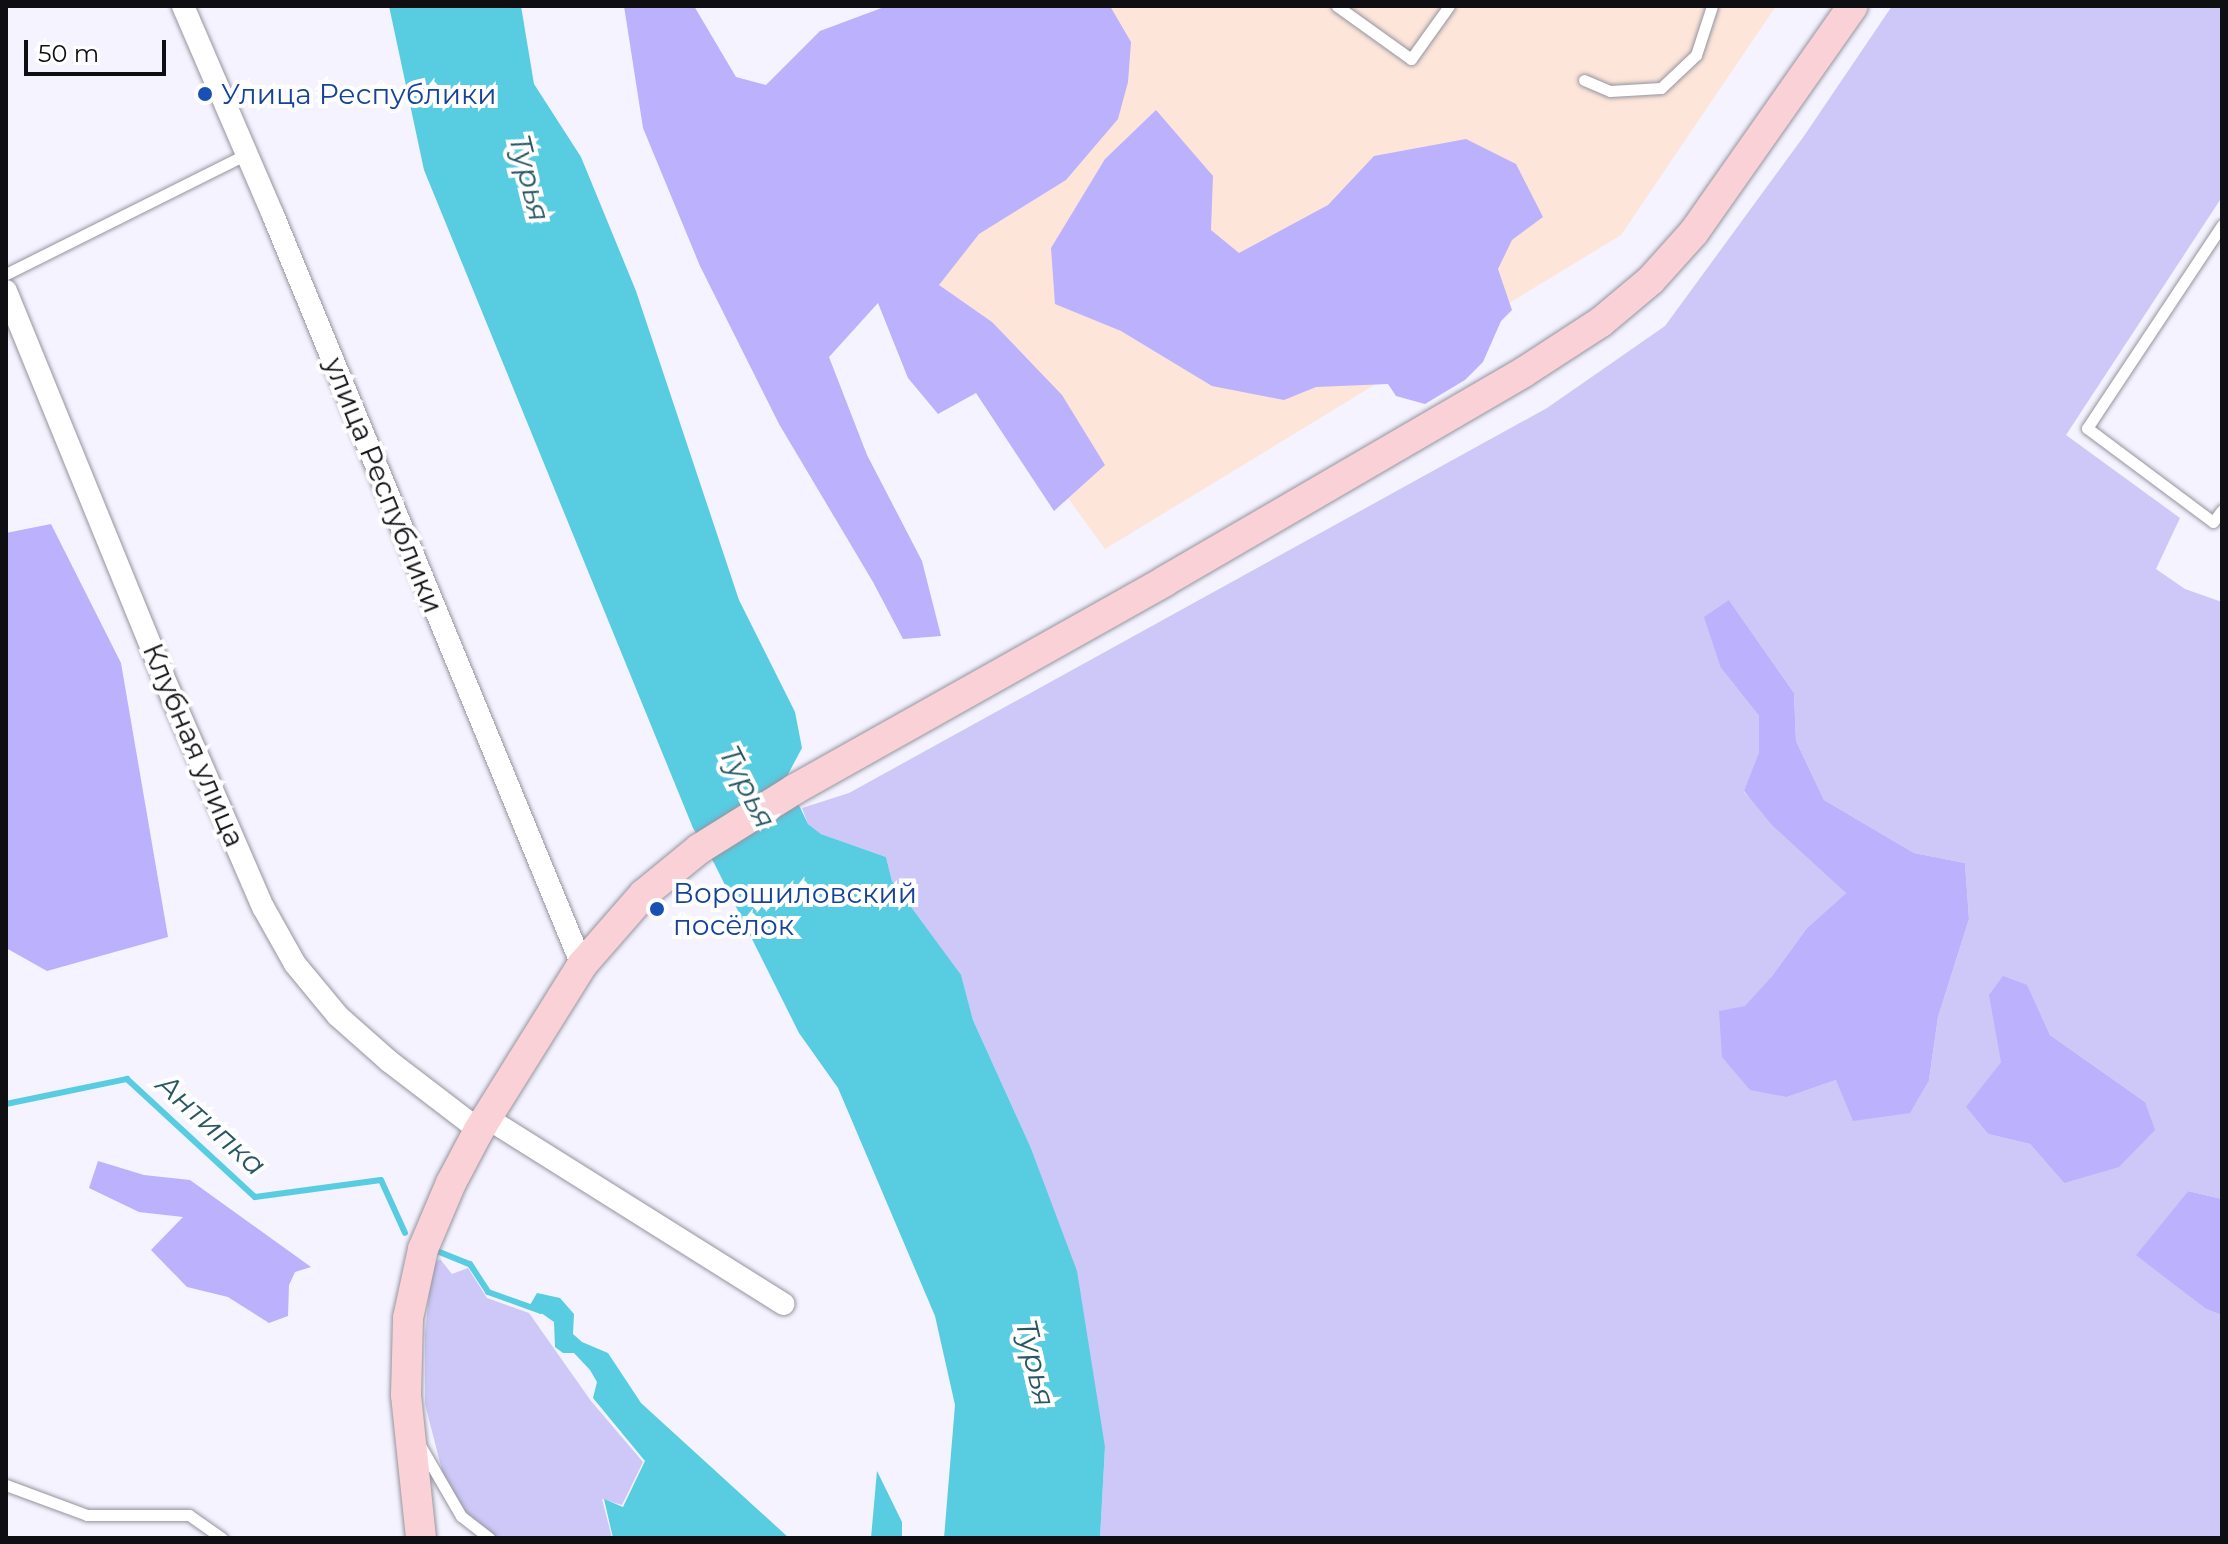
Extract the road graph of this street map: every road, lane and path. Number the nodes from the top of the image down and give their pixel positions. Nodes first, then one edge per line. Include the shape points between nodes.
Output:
1 (183, 6) edge
2 (1337, 6) edge
3 (1449, 6) edge
4 (1712, 6) edge
5 (1853, 6) edge
6 (1584, 80) dead end
7 (248, 154) junction
8 (2222, 225) edge
9 (6, 274) edge
10 (6, 291) edge
11 (2222, 510) edge
12 (582, 965) junction
13 (483, 1124) junction
14 (784, 1304) dead end
15 (410, 1431) junction
16 (6, 1485) edge
17 (222, 1538) edge
18 (421, 1538) edge
19 (489, 1538) edge

1 - 7 street, улица Республики
2 - 3 lane via 1411,59
4 - 6 lane via 1696,55 1661,88 1610,91
5 - 12 main road via 1694,232 1651,280 1601,322 1524,372 699,849 644,894
7 - 9 lane
7 - 12 street, улица Республики
8 - 11 lane via 2087,428 2213,522
10 - 13 street, Клубная улица via 162,674 263,907 295,964 338,1016 390,1062
12 - 13 main road
13 - 14 street, Клубная улица
13 - 15 main road via 428,1236 412,1287 406,1380
15 - 18 main road
15 - 19 lane via 461,1516
16 - 17 lane via 87,1515 189,1515

